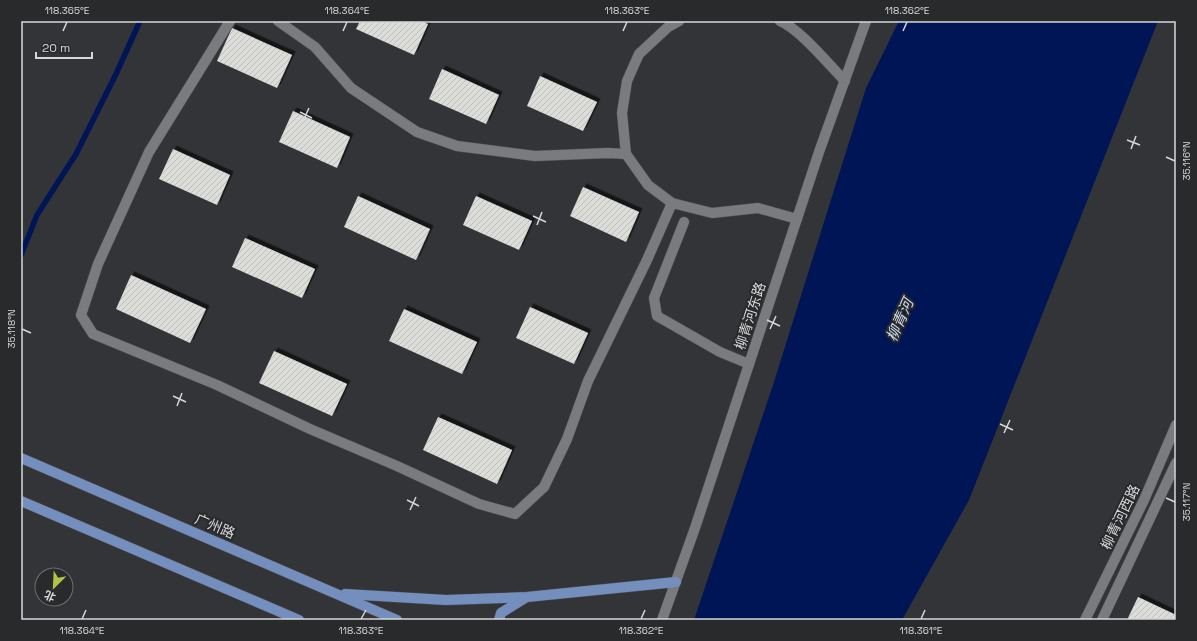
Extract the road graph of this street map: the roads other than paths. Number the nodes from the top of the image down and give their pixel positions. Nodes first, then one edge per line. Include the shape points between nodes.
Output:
1 (230, 21) edge
2 (278, 21) edge
3 (679, 21) edge
4 (780, 21) edge
5 (866, 21) edge
6 (845, 81) junction
7 (626, 154) junction
8 (672, 203) junction
9 (797, 219) junction
10 (684, 222) dead end
11 (749, 364) junction
12 (1176, 425) edge
13 (21, 458) edge
14 (1176, 463) edge
15 (21, 500) edge
16 (676, 582) junction
17 (337, 593) junction
18 (527, 597) junction
19 (299, 620) edge
20 (397, 620) edge
21 (499, 620) edge
22 (662, 620) edge
23 (1085, 620) edge
24 (1102, 620) edge

1 - 8 street via 149,152 98,264 81,315 93,334 217,385 479,504 515,514 544,487 567,439 588,381
2 - 7 street via 315,47 351,88 417,132 457,146 535,156
3 - 7 street via 639,54 627,81 622,113
4 - 6 street via 813,47
5 - 6 street, 柳青河东路
6 - 9 street, 柳青河东路
7 - 8 street via 648,185
8 - 9 street via 712,213 758,208
9 - 11 street, 柳青河东路
10 - 11 street via 654,298 657,316 720,352
11 - 16 street, 柳青河东路
12 - 23 street, 柳青河西路 via 1144,500
13 - 17 main road, 广州路
14 - 24 street
15 - 19 main road
16 - 18 main road
16 - 22 street, 柳青河东路
17 - 18 main road via 446,600
17 - 20 main road, 广州路
18 - 21 main road via 501,613

